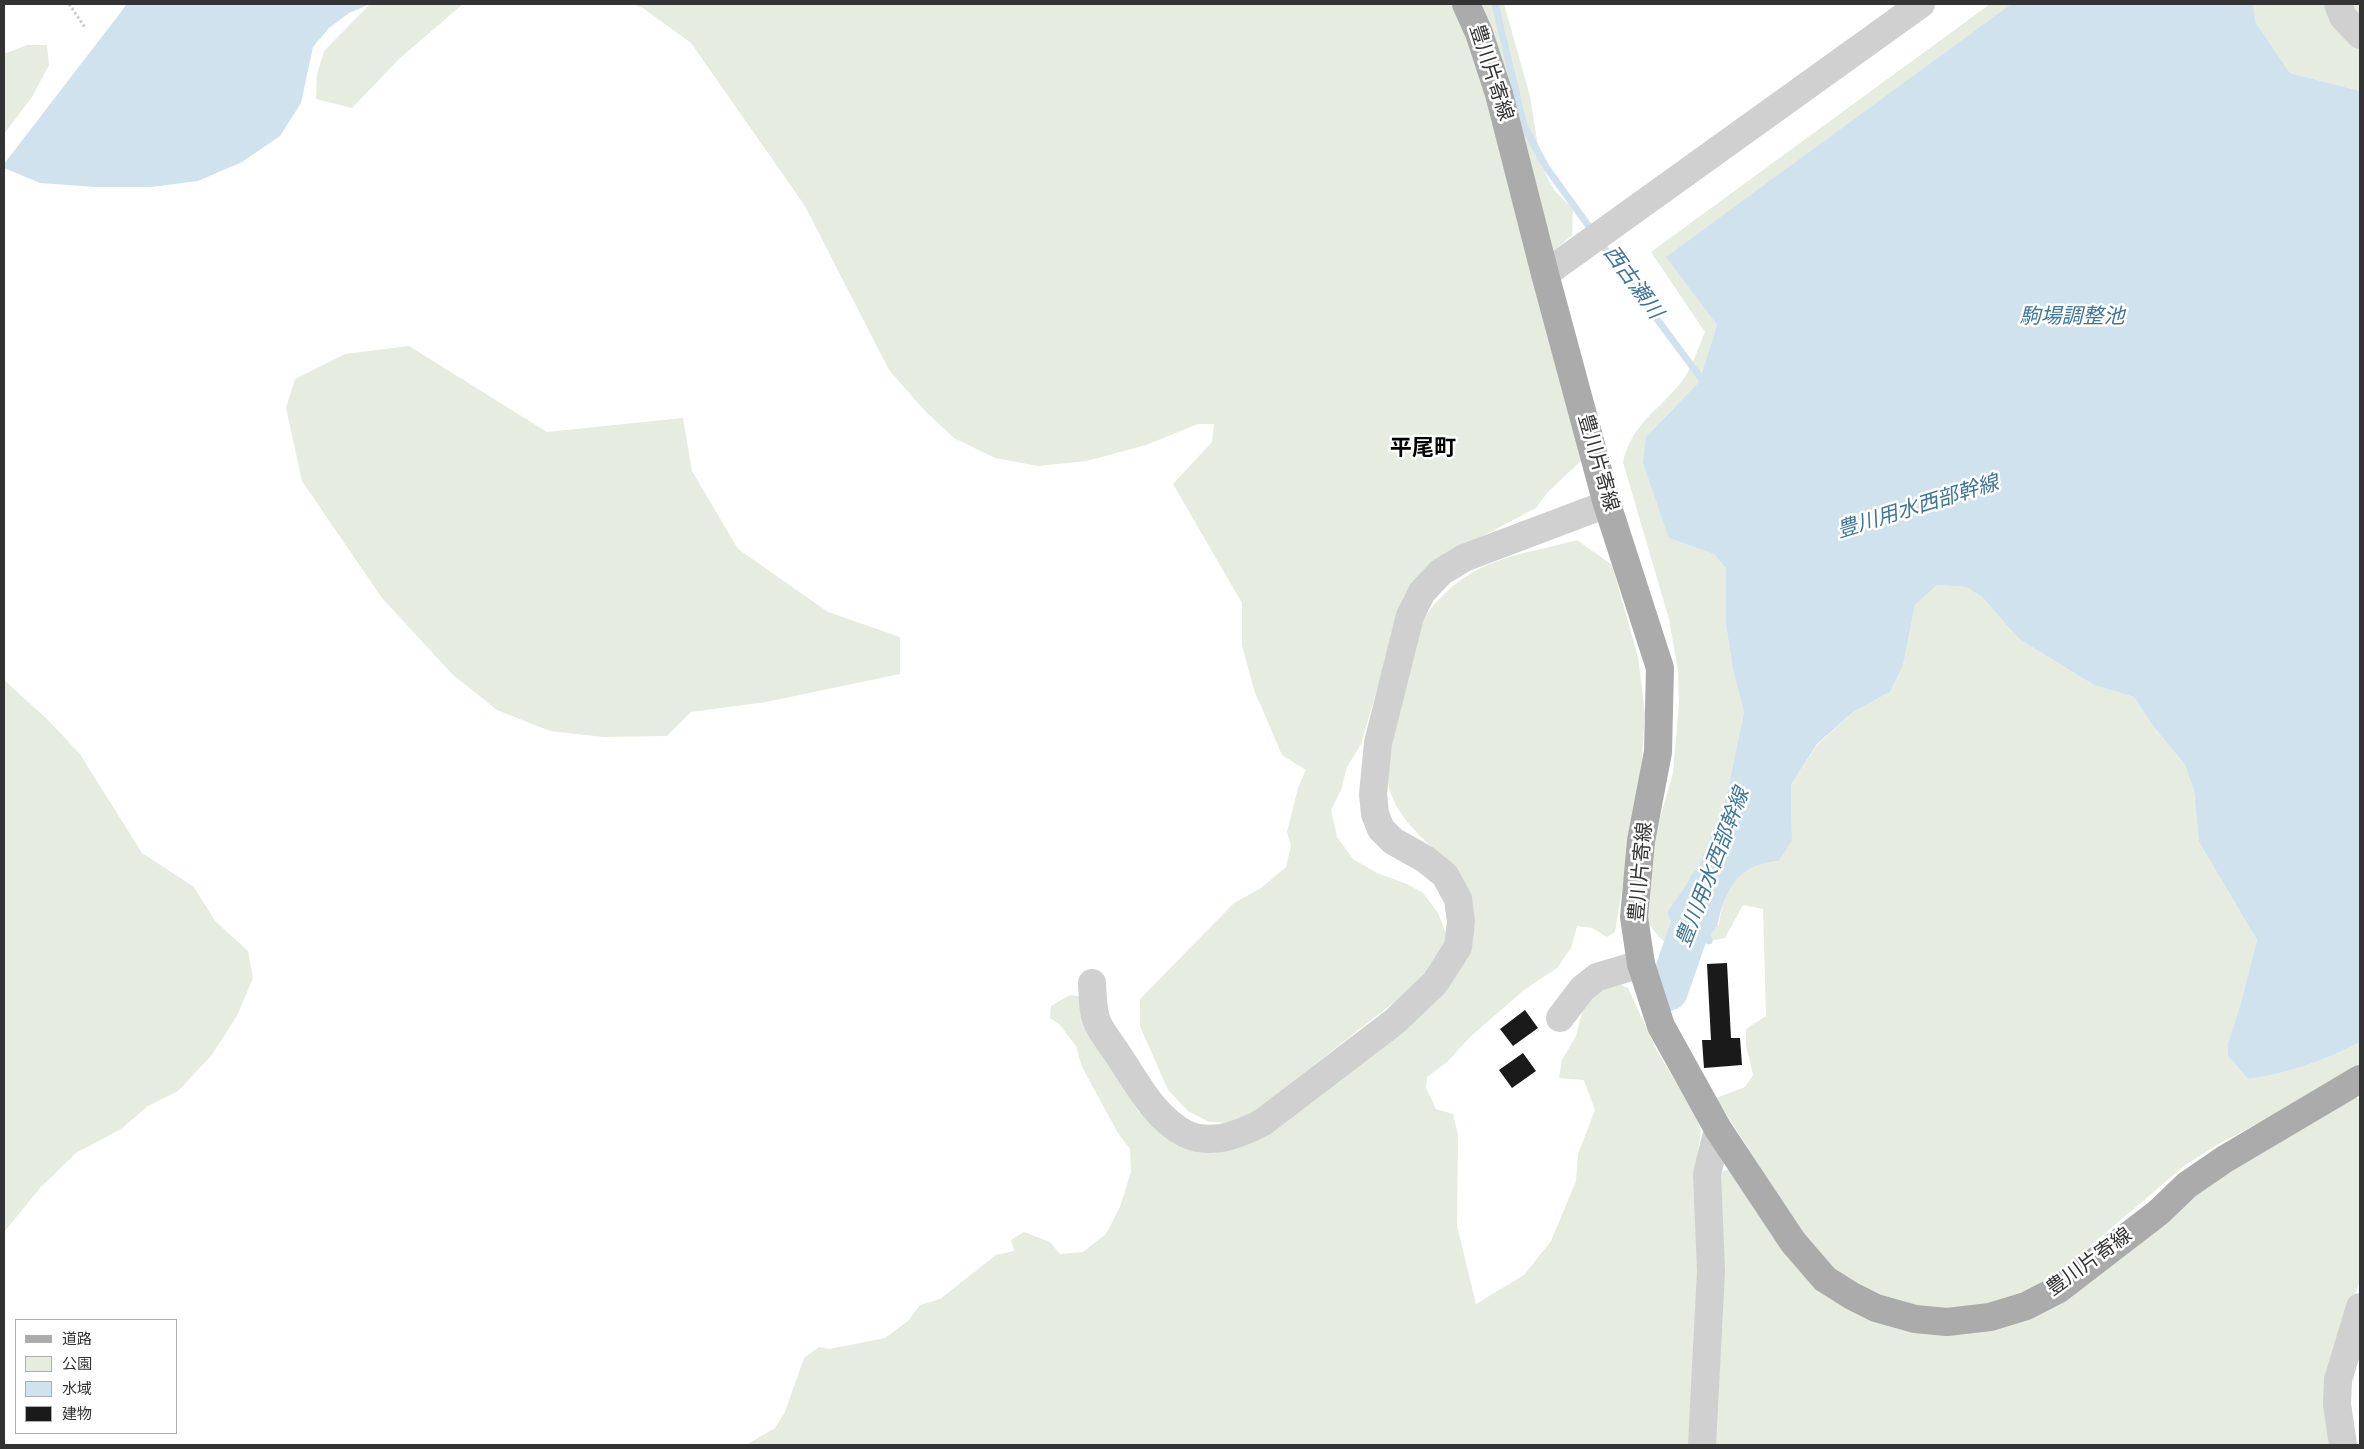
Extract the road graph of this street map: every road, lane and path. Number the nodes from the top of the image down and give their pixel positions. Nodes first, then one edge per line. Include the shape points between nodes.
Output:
1 (69, 4) edge
2 (1466, 4) edge
3 (1921, 4) edge
4 (2338, 4) edge
5 (86, 29) dead end
6 (2360, 35) edge
7 (1545, 274) junction
8 (1608, 504) junction
9 (1641, 964) junction
10 (1092, 983) dead end
11 (1560, 1018) dead end
12 (2360, 1079) edge
13 (1718, 1129) junction
14 (2360, 1307) edge
15 (1702, 1445) edge
16 (2343, 1445) edge

1 - 5 path
2 - 7 main road, 豊川片寄線 via 1499,94
3 - 7 street
4 - 6 street via 2343,17
7 - 8 main road, 豊川片寄線
8 - 9 main road, 豊川片寄線 via 1660,668 1658,752 1641,841 1634,917
8 - 10 street via 1464,558 1440,572 1422,592 1410,616 1378,743 1373,794 1375,814 1381,829 1393,842 1426,859 1445,876 1458,899 1460,922 1458,946 1435,983 1394,1022 1263,1122 1225,1137 1206,1138 1187,1134 1167,1121 1151,1104 1098,1024
9 - 11 street via 1597,977 1582,988
9 - 13 main road, 豊川片寄線 via 1662,1026
12 - 13 main road, 豊川片寄線 via 2187,1185 2159,1212 2059,1290 2026,1306 1990,1317 1947,1322 1915,1319 1876,1308 1825,1279 1793,1242
13 - 15 street via 1707,1174 1711,1271
14 - 16 street via 2338,1380 2337,1404

